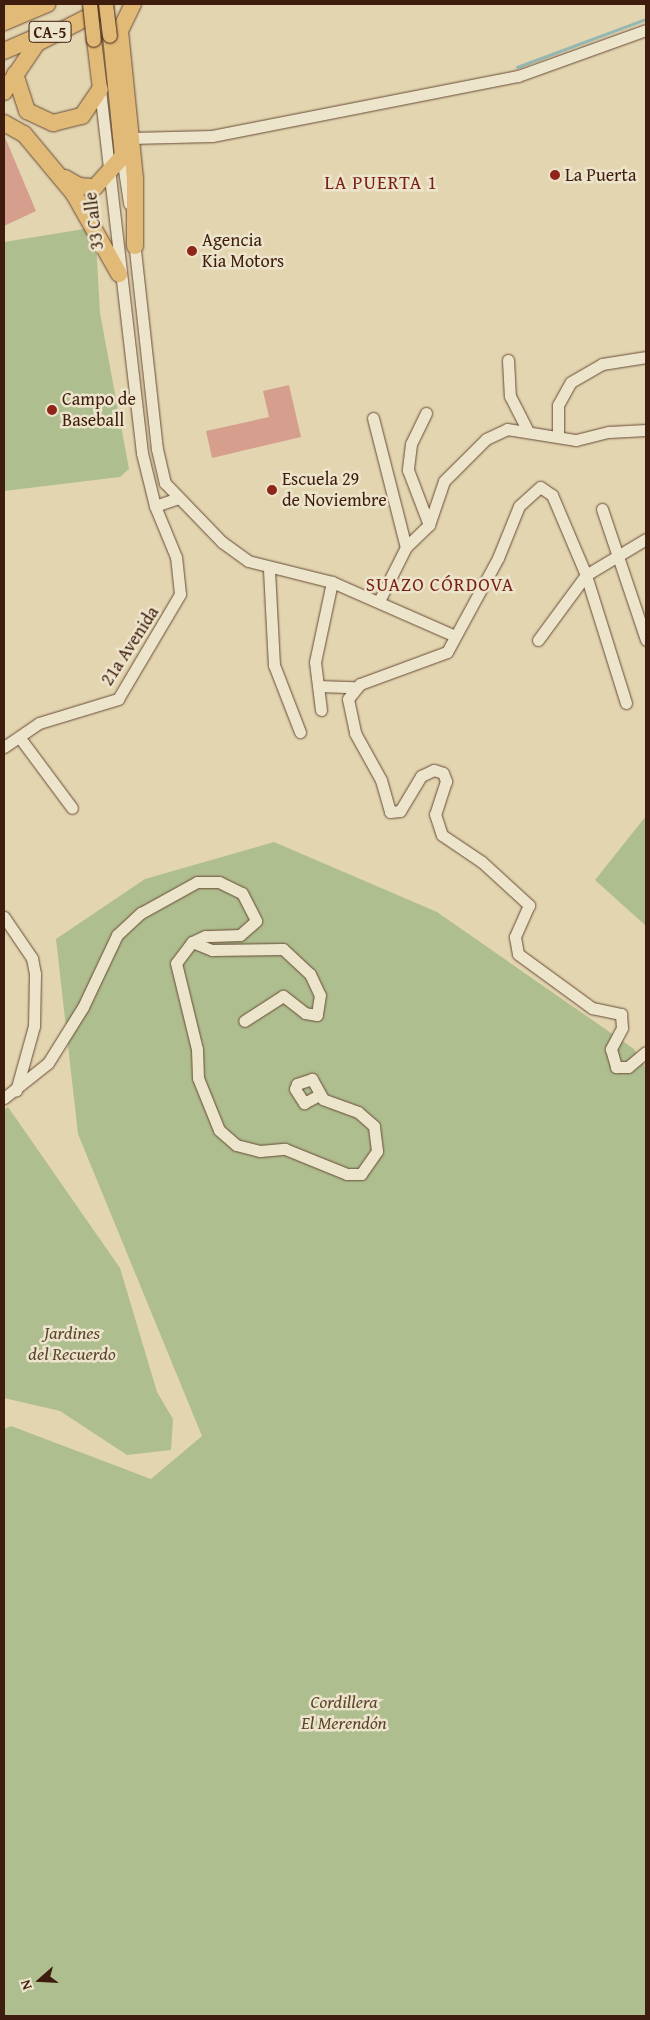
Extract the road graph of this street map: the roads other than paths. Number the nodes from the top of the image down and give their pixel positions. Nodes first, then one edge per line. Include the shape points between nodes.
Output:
1 (114, 4) edge
2 (133, 4) edge
3 (43, 5) edge
4 (4, 6) edge
5 (97, 7) edge
6 (4, 22) edge
7 (646, 30) edge
8 (4, 51) edge
9 (15, 74) junction
10 (100, 89) junction
11 (4, 92) edge
12 (4, 113) edge
13 (4, 123) edge
14 (131, 138) junction
15 (122, 157) junction
16 (56, 172) junction
17 (108, 178) junction
18 (135, 246) junction
19 (119, 274) junction
20 (142, 303) junction
21 (123, 305) junction
22 (646, 357) edge
23 (508, 360) dead end
24 (426, 413) dead end
25 (372, 418) dead end
26 (646, 430) edge
27 (528, 431) junction
28 (156, 433) junction
29 (140, 434) junction
30 (558, 437) junction
31 (178, 498) junction
32 (155, 506) junction
33 (602, 508) dead end
34 (429, 525) junction
35 (646, 539) edge
36 (406, 547) junction
37 (620, 553) junction
38 (269, 570) junction
39 (586, 575) junction
40 (332, 582) junction
41 (380, 600) junction
42 (175, 609) joint
43 (454, 636) junction
44 (538, 640) dead end
45 (646, 640) edge
46 (318, 686) junction
47 (354, 687) junction
48 (626, 703) dead end
49 (321, 710) dead end
50 (300, 732) dead end
51 (20, 738) junction
52 (4, 746) edge
53 (72, 808) dead end
54 (4, 917) edge
55 (192, 942) junction
56 (244, 1021) dead end
57 (646, 1052) edge
58 (16, 1091) junction
59 (319, 1095) dead end
60 (4, 1098) edge

1 - 5 highway, CA-5
2 - 14 highway via 120,31
3 - 4 highway
3 - 6 highway, CA-5
5 - 8 highway, CA-5
5 - 9 highway via 37,43
5 - 10 main road, 33 Calle, bridge via 94,40
5 - 15 main road, 33 Calle, bridge via 110,36
7 - 14 street via 518,76 212,136
9 - 10 highway via 27,111 53,123 82,116
9 - 11 highway
10 - 17 street, 33 Calle
12 - 16 highway via 31,130
13 - 16 highway via 24,134
14 - 18 highway
15 - 17 highway
15 - 18 street, 33 Calle
16 - 17 highway via 84,187 95,187
16 - 19 highway via 93,222
17 - 19 street, 33 Calle
18 - 20 street, 33 Calle
19 - 21 street, 33 Calle
20 - 21 street
20 - 28 street, 33 Calle
21 - 29 street, 33 Calle
22 - 30 street via 602,364 571,382 558,405
23 - 27 street via 510,396
24 - 34 street via 411,444 408,470
25 - 36 street
26 - 30 street via 609,432 576,440
27 - 30 street
27 - 34 street via 507,429 472,452 444,481
28 - 29 street
28 - 31 street, 33 Calle via 159,469
29 - 32 street, 33 Calle
31 - 32 street
31 - 38 street, 33 Calle via 222,542
32 - 42 street, 33 Calle via 179,574
33 - 37 street
34 - 36 street
35 - 37 street
36 - 41 street
37 - 39 street
37 - 45 street
38 - 40 street, 33 Calle
38 - 50 street via 274,665
39 - 43 street via 552,495 547,488 533,489 519,506 498,558
39 - 44 street
39 - 48 street
40 - 41 street, 33 Calle
40 - 46 street via 317,648
41 - 43 street, 33 Calle
42 - 51 street, 21a Avenida via 118,699 39,723
43 - 47 street via 450,648 440,656
46 - 47 street
46 - 49 street
47 - 57 street via 348,699 355,733 381,780 387,810 392,814 400,811 421,776 434,770 444,773 446,781 435,814 442,835 482,862 529,905 515,937 518,954 592,1008 621,1014 622,1028 611,1049 616,1067 628,1067
51 - 52 street, 21a Avenida
51 - 53 street
54 - 58 street via 32,958 35,974 34,1026
55 - 56 street via 212,950 283,949 310,974 320,995 317,1015 310,1016 283,996
55 - 58 street via 205,936 240,935 249,930 256,921 242,893 218,882 197,882 141,913 117,935 83,1007 34,1077
55 - 59 street via 176,963 197,1049 198,1078 219,1130 236,1145 260,1151 286,1149 348,1174 361,1174 378,1151 374,1126 358,1112
58 - 60 street

